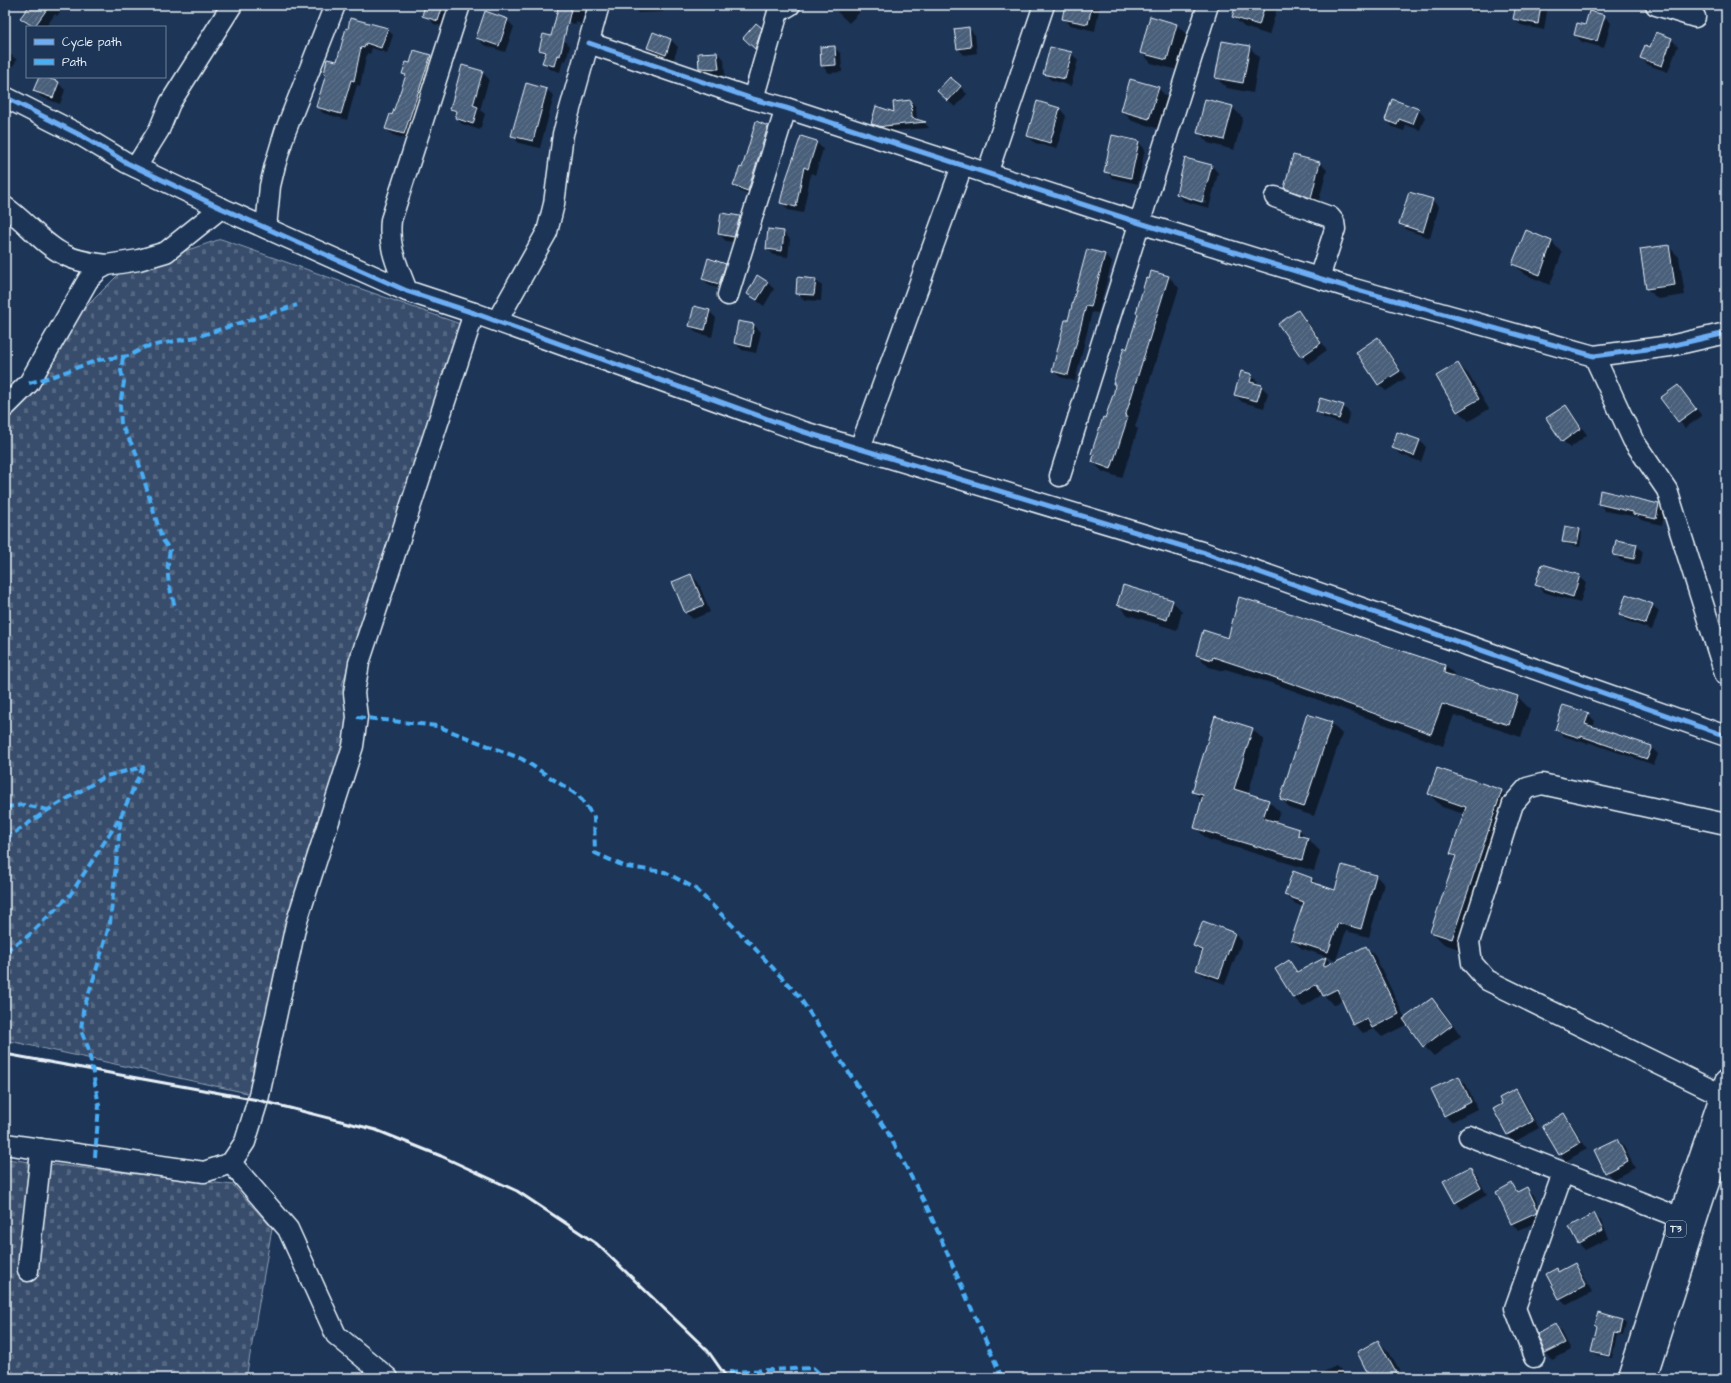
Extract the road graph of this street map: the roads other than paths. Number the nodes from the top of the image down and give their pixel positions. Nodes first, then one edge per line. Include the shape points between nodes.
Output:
1 (232, 5) edge
2 (335, 5) edge
3 (460, 5) edge
4 (599, 5) edge
5 (790, 5) edge
6 (1044, 5) edge
7 (1208, 5) edge
8 (1656, 5) edge
9 (1695, 17) dead end
10 (589, 43) junction
11 (5, 97) edge
12 (753, 99) junction
13 (786, 108) junction
14 (962, 166) junction
15 (136, 167) junction
16 (987, 174) junction
17 (1275, 197) dead end
18 (5, 207) edge
19 (221, 208) junction
20 (1140, 223) junction
21 (266, 228) junction
22 (107, 265) junction
23 (1320, 278) junction
24 (407, 291) junction
25 (728, 295) dead end
26 (474, 313) junction
27 (497, 321) junction
28 (1726, 333) edge
29 (1594, 356) junction
30 (6, 405) edge
31 (860, 448) junction
32 (1060, 476) dead end
33 (1726, 674) edge
34 (1726, 736) edge
35 (1726, 824) edge
36 (1724, 1091) edge
37 (1726, 1130) edge
38 (1469, 1136) dead end
39 (5, 1144) edge
40 (41, 1149) junction
41 (231, 1163) junction
42 (1563, 1173) junction
43 (1687, 1221) junction
44 (28, 1271) dead end
45 (1534, 1357) dead end
46 (388, 1378) edge
47 (1629, 1378) edge
48 (1645, 1378) edge

1 - 15 street via 170,103 159,130
2 - 21 street via 274,165
3 - 24 street via 391,220 389,236 392,253
4 - 10 street
5 - 12 street via 778,12
6 - 16 street
7 - 20 street
8 - 9 street
10 - 12 street
10 - 27 street via 563,134 554,204 547,232
11 - 15 street
12 - 13 street
13 - 14 street
13 - 25 street
14 - 16 street
14 - 31 street
15 - 19 street
16 - 20 street
17 - 23 street via 1330,217 1334,222 1335,229
18 - 22 street via 54,249 66,256
19 - 21 street
19 - 22 street via 166,252 139,260
20 - 23 street
20 - 32 street
21 - 24 street
22 - 30 street via 88,280 29,383
23 - 29 street
24 - 26 street
26 - 27 street
26 - 41 street via 359,663 354,693 357,717 353,746 296,924 258,1100 244,1142
27 - 31 street via 801,431
28 - 29 street via 1670,346
29 - 33 street via 1633,440 1668,490
31 - 34 street via 1205,553
35 - 36 street via 1542,784 1527,788 1513,804 1468,942 1472,963 1487,980
36 - 43 highway, T3
37 - 43 highway, T3
38 - 42 street
39 - 40 street
40 - 41 street via 204,1172
40 - 44 street
41 - 46 street via 288,1229 336,1335
42 - 43 street
42 - 45 street via 1515,1308
43 - 47 highway, T3
43 - 48 highway, T3

